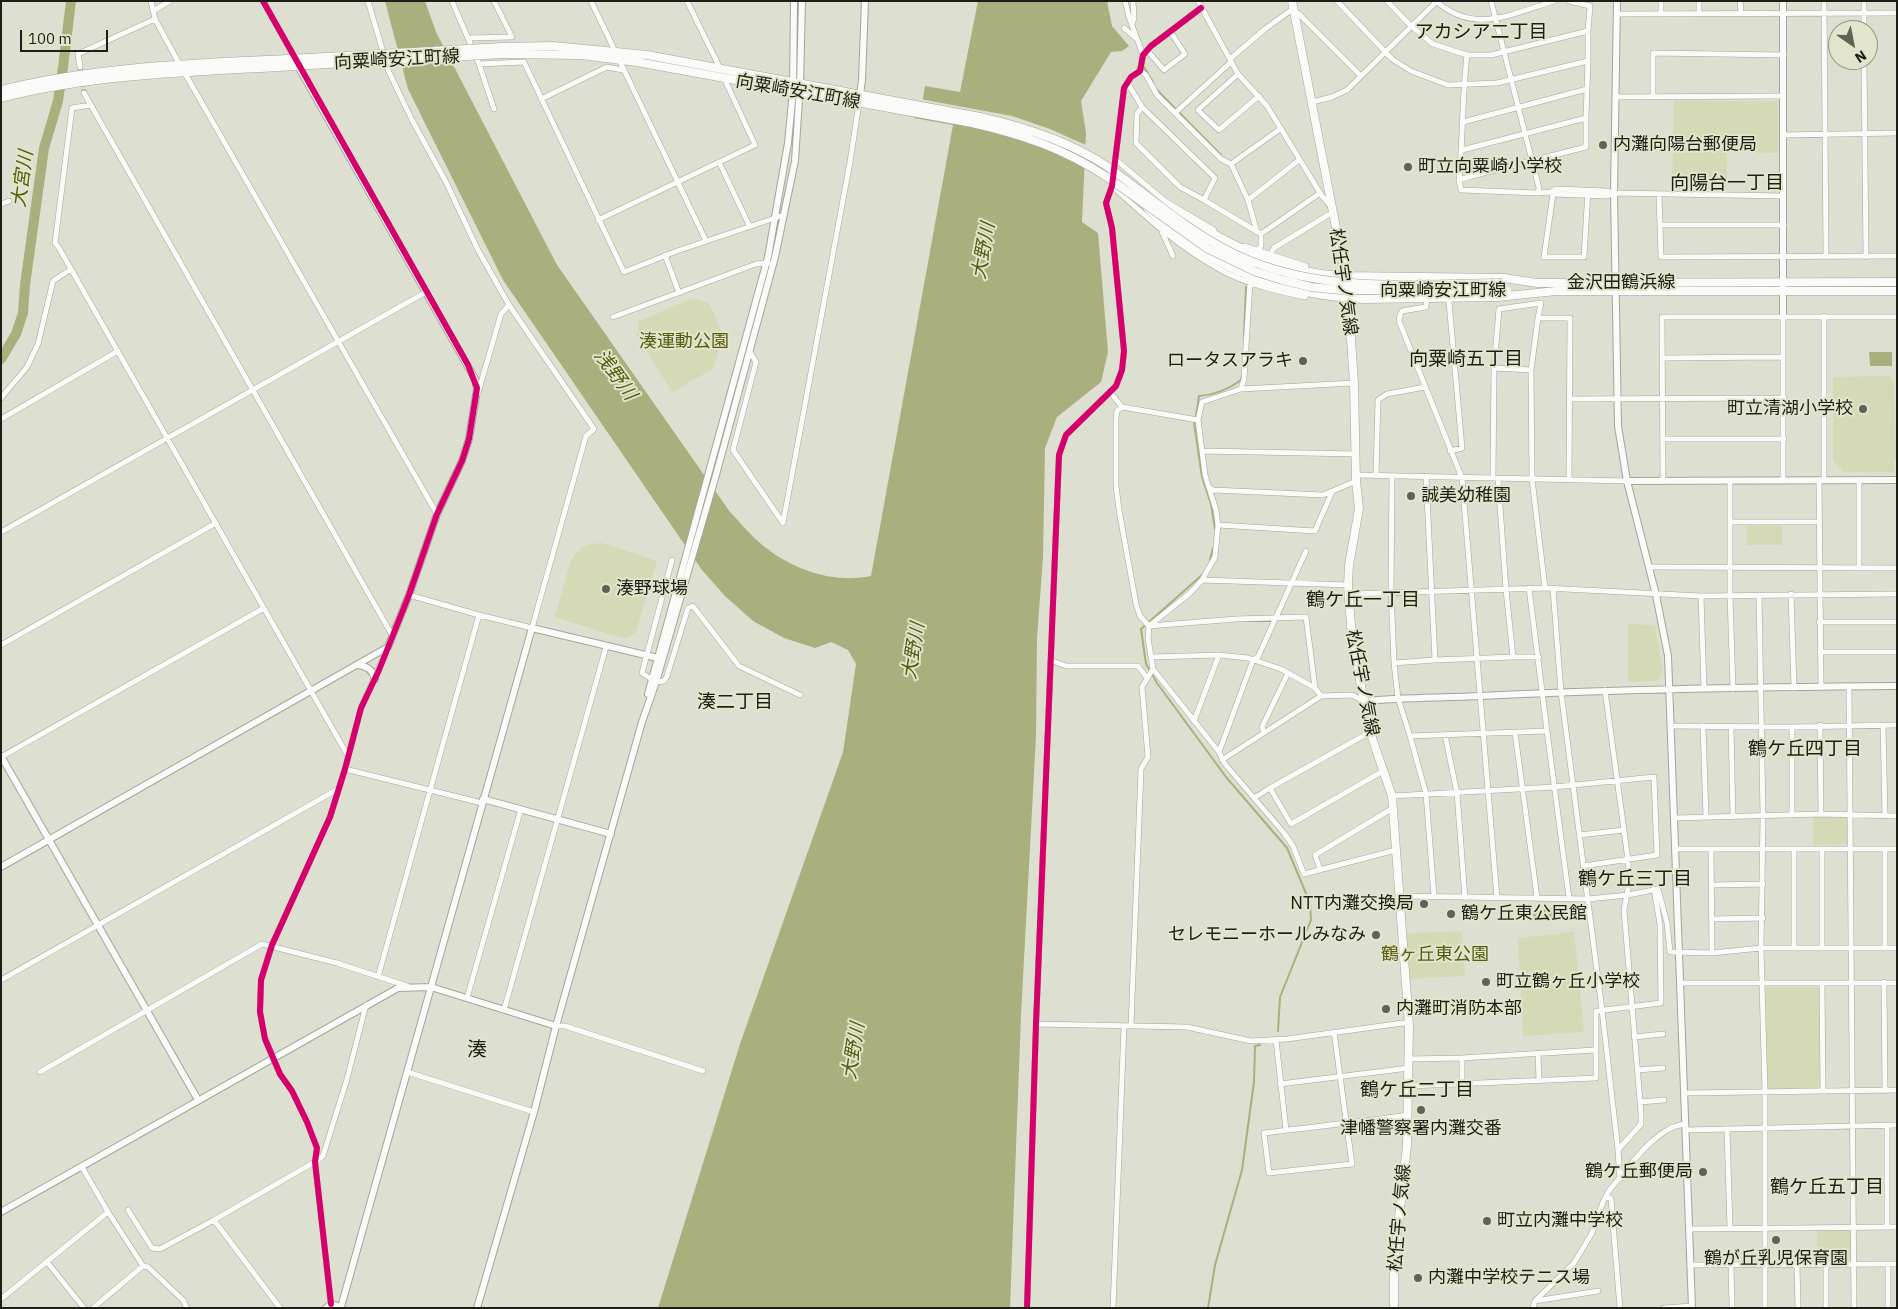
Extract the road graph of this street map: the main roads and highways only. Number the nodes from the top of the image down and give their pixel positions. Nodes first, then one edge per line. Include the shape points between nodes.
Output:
1 (1294, 7) edge
2 (502, 50) junction
3 (796, 87) junction
4 (1, 90) edge
5 (18, 90) junction
6 (1, 98) edge
7 (877, 102) junction
8 (1144, 194) junction
9 (1134, 195) junction
10 (1345, 276) junction
11 (1897, 282) edge
12 (1537, 283) junction
13 (1615, 287) junction
14 (1784, 287) junction
15 (1897, 290) edge
16 (1556, 291) junction
17 (1347, 298) junction
18 (1393, 1308) edge

1 - 10 main road, 松任宇ノ気線
2 - 3 main road, 向粟崎安江町線 via 581,55
2 - 3 main road, 向粟崎安江町線 via 553,46 647,56
2 - 5 main road, 向粟崎安江町線, bridge via 183,69 73,79
3 - 7 main road, 向粟崎安江町線
4 - 5 main road, 向粟崎安江町線
5 - 6 main road, 向粟崎安江町線
7 - 8 main road, 向粟崎安江町線, bridge via 1013,124 1095,158
7 - 9 main road, 向粟崎安江町線, bridge via 1028,138 1090,165
8 - 10 main road, 金沢田鶴浜線, bridge via 1247,252 1285,265
8 - 12 main road, 向粟崎安江町線, bridge via 1222,248 1295,276 1355,284
9 - 16 main road, 向粟崎安江町線, bridge via 1208,249 1256,272 1311,287 1340,290
9 - 17 main road, 金沢田鶴浜線, bridge via 1166,230 1241,273 1274,284
10 - 12 main road, 金沢田鶴浜線 via 1504,278
10 - 17 main road, 松任宇ノ気線
11 - 14 main road, 金沢田鶴浜線
12 - 13 main road, 金沢田鶴浜線
13 - 14 main road, 金沢田鶴浜線
13 - 16 main road, 金沢田鶴浜線
14 - 15 main road, 金沢田鶴浜線
16 - 17 main road, 金沢田鶴浜線 via 1498,297
17 - 18 main road, 松任宇ノ気線 via 1359,509 1347,594 1370,732 1392,796 1409,1025 1407,1146 1394,1262

